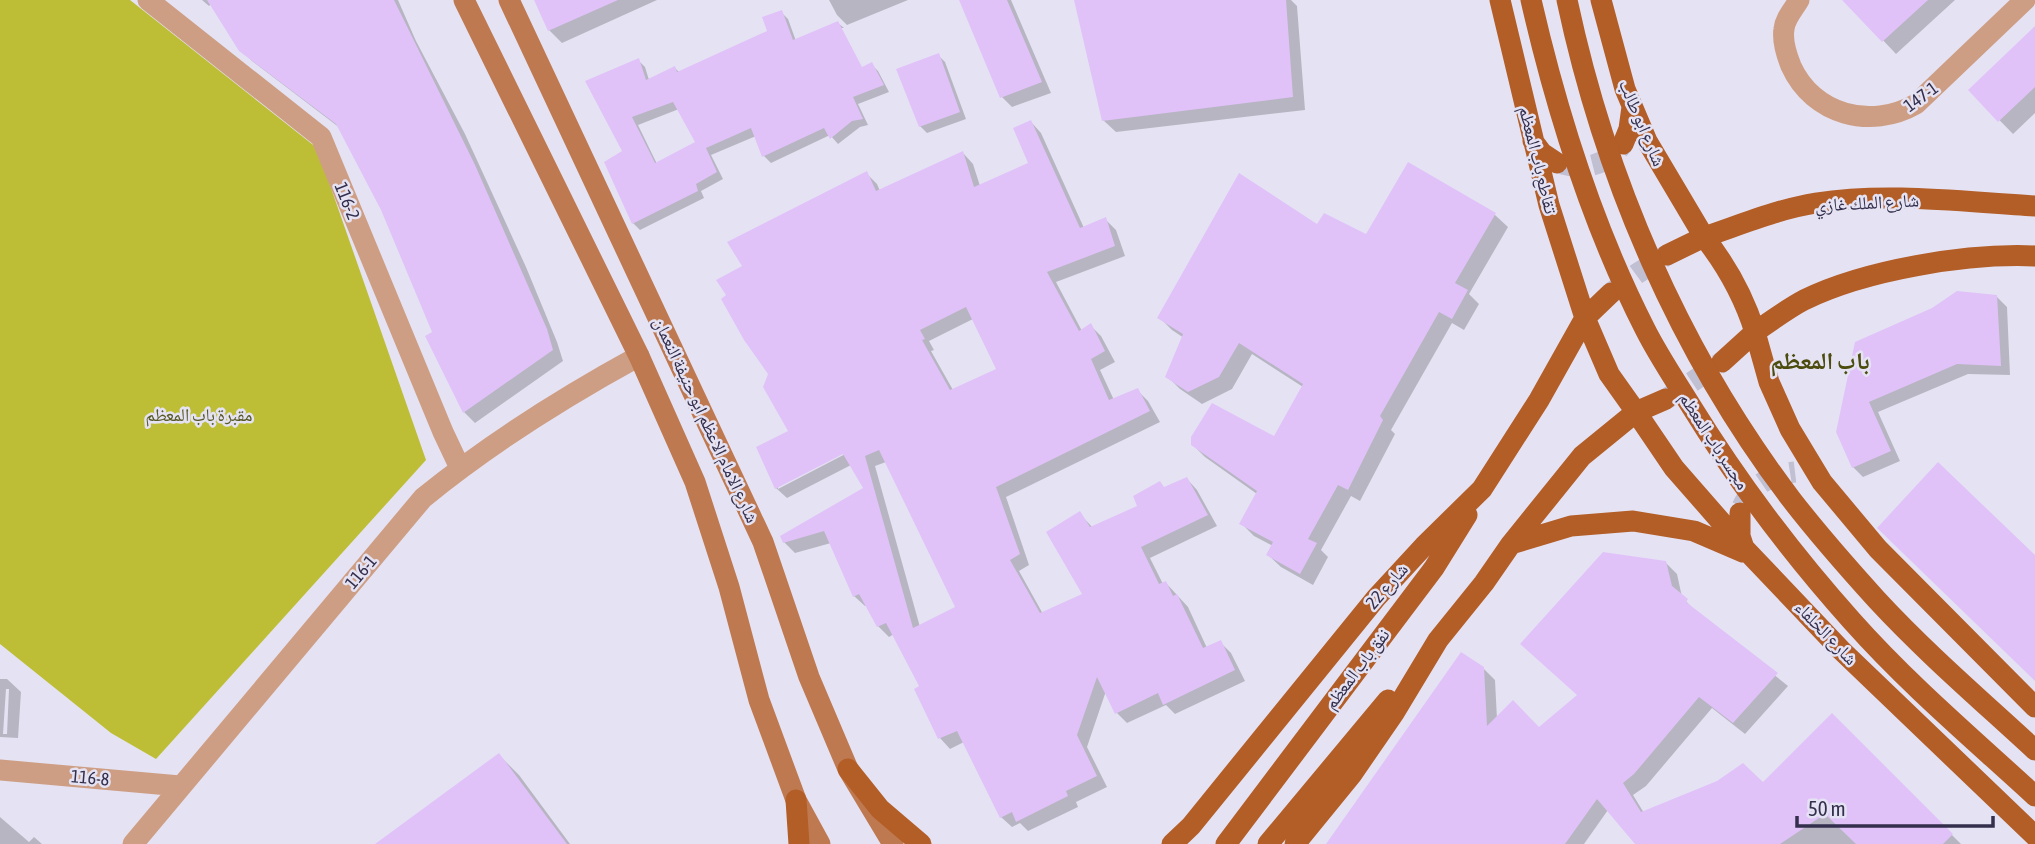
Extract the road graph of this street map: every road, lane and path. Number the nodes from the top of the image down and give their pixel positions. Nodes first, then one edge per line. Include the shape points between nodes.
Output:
1 (148, 0) edge
2 (464, 0) edge
3 (509, 0) edge
4 (1500, 0) edge
5 (1531, 0) edge
6 (1567, 0) edge
7 (1601, 0) edge
8 (1799, 0) edge
9 (2025, 0) edge
10 (1632, 107) junction
11 (1532, 141) junction
12 (1623, 144) tunnel mouth
13 (1557, 163) tunnel mouth
14 (2035, 206) edge
15 (1704, 237) junction
16 (1667, 255) tunnel mouth
17 (2035, 256) edge
18 (1611, 293) tunnel mouth
19 (1585, 318) junction
20 (1755, 332) junction
21 (639, 356) junction
22 (1722, 362) tunnel mouth
23 (1666, 398) tunnel mouth
24 (1636, 412) junction
25 (460, 468) junction
26 (1795, 472) tunnel mouth
27 (1822, 482) junction
28 (1482, 489) junction
29 (1740, 513) dead end
30 (1511, 544) junction
31 (1748, 552) junction
32 (1438, 640) junction
33 (2035, 706) edge
34 (2035, 750) edge
35 (848, 769) junction
36 (0, 770) edge
37 (180, 786) junction
38 (2035, 796) edge
39 (796, 800) junction
40 (2035, 836) edge
41 (133, 844) edge
42 (799, 844) edge
43 (820, 844) edge
44 (892, 844) edge
45 (921, 844) edge
46 (1172, 844) edge
47 (1226, 844) edge
48 (1268, 844) edge
49 (1295, 844) edge

1 - 25 street, 116-2 via 321,138
2 - 21 main road, شارع الامام الاعظم ابو حنيفة النعمان
3 - 35 main road, شارع الامام الاعظم ابو حنيفة النعمان via 763,542 809,677
4 - 11 main road, تقاطع باب المعظم
5 - 38 main road, مجسر باب المعظم, bridge via 1570,148 1628,294 1646,332 1725,461 1852,622
6 - 34 main road, مجسر باب المعظم, bridge via 1590,98 1634,221 1678,315 1750,442 1791,500 1879,602
7 - 10 main road, شارع ابو طالب
8 - 9 street, 147-1 via 1784,29 1794,72 1822,103 1846,114 1870,117 1916,104
10 - 12 main road
10 - 15 main road, شارع ابو طالب
11 - 13 main road
11 - 19 main road, تقاطع باب المعظم
14 - 15 main road, شارع الملك غازي via 1865,199 1816,203
15 - 16 main road, شارع الملك غازي
15 - 20 main road, شارع ابو طالب via 1731,275
17 - 20 main road via 2008,255 1918,267 1844,285 1805,300
18 - 19 main road, شارع 22
19 - 24 main road, تقاطع باب المعظم via 1609,374
19 - 28 main road, شارع 22
20 - 22 main road
20 - 27 main road via 1769,382
21 - 25 street, 116-1
21 - 39 main road, شارع الامام الاعظم ابو حنيفة النعمان via 695,482 759,699
23 - 24 main road
24 - 30 main road via 1582,456
24 - 31 main road, شارع الخلفاء via 1674,468
25 - 37 street, 116-1 via 423,498
26 - 27 main road
27 - 33 main road via 1878,549
28 - 46 main road, شارع 22 via 1376,598
28 - 47 main road, نفق باب المعظم via 1434,568
29 - 31 main road via 1740,536
30 - 31 main road via 1571,526 1633,522 1694,531
30 - 32 main road
31 - 40 main road, شارع الخلفاء via 1841,650
32 - 48 main road
32 - 49 main road via 1352,774
35 - 44 main road, شارع الامام الاعظم ابو حنيفة النعمان
35 - 45 main road via 880,809
36 - 37 street, 116-8
37 - 41 street, 116-1
39 - 42 main road
39 - 43 main road, شارع الامام الاعظم ابو حنيفة النعمان

